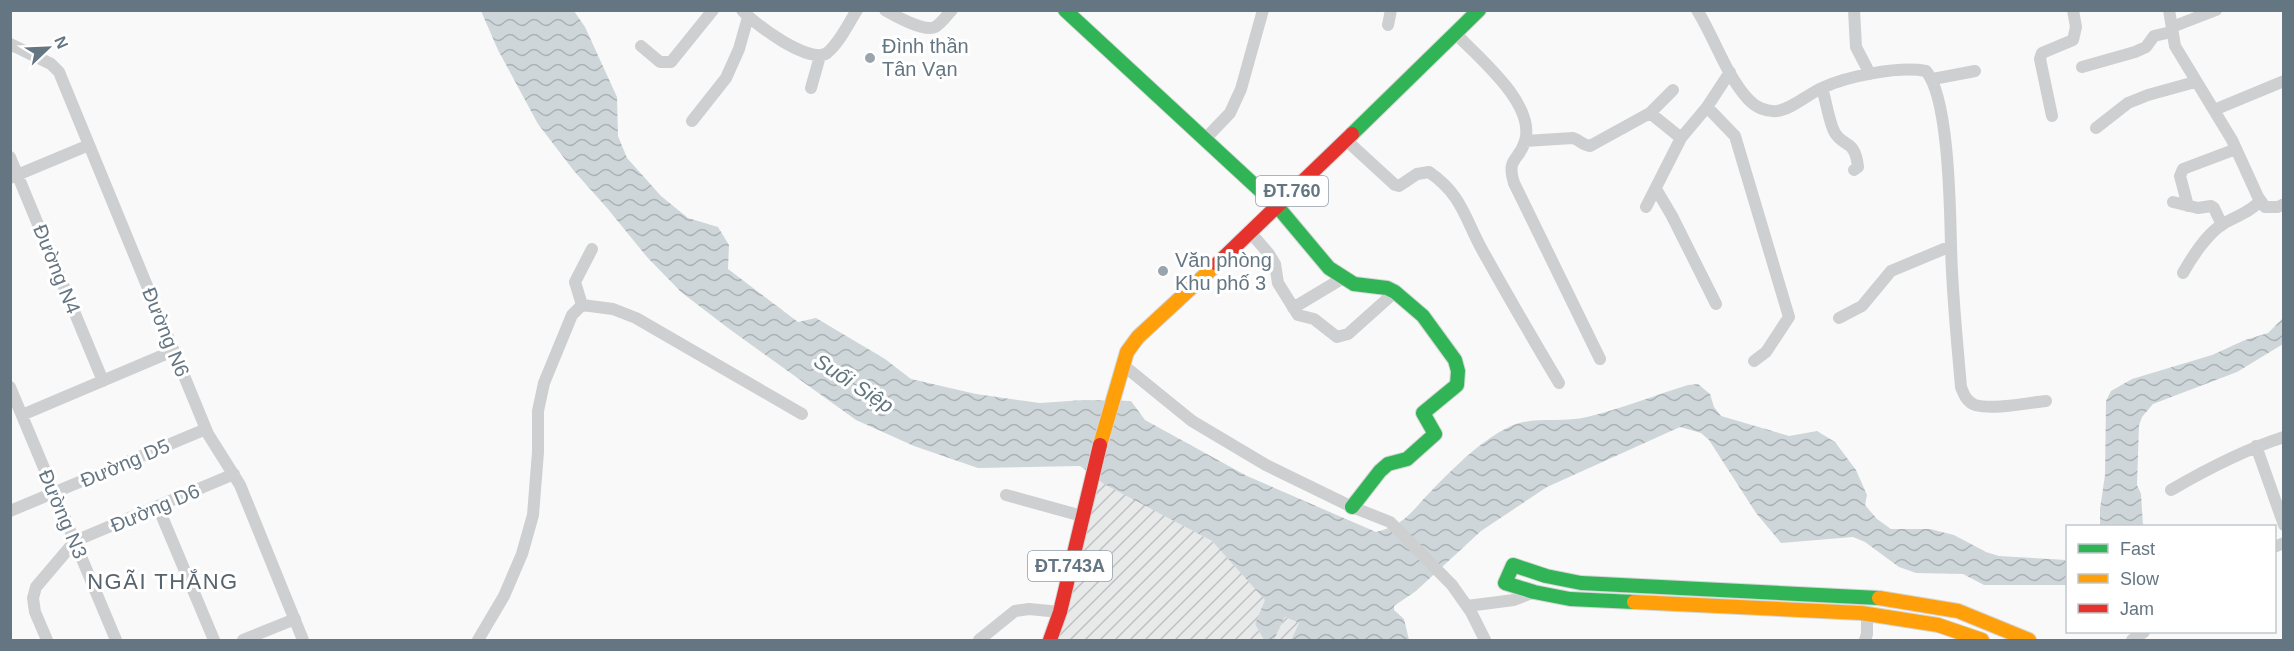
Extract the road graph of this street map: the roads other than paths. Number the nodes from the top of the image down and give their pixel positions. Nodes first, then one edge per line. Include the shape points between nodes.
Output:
1 (713, 10) edge
2 (857, 10) edge
3 (885, 10) edge
4 (952, 10) edge
5 (1065, 10) edge
6 (1263, 10) edge
7 (1391, 10) edge
8 (1479, 10) edge
9 (1697, 10) edge
10 (1854, 10) edge
11 (2073, 10) edge
12 (2169, 10) edge
13 (2216, 10) edge
14 (745, 14) edge
15 (1388, 25) dead end
16 (2172, 29) junction
17 (1455, 33) junction
18 (10, 44) edge
19 (641, 46) dead end
20 (820, 56) junction
21 (2082, 67) dead end
22 (1975, 71) dead end
23 (1730, 72) junction
24 (1870, 74) junction
25 (1933, 79) junction
26 (2283, 81) edge
27 (2195, 82) junction
28 (811, 88) dead end
29 (1822, 88) junction
30 (1673, 90) dead end
31 (1707, 107) junction
32 (2214, 110) junction
33 (1650, 113) junction
34 (2052, 116) dead end
35 (692, 121) dead end
36 (2096, 128) dead end
37 (1681, 138) junction
38 (1205, 139) junction
39 (1346, 140) junction
40 (1525, 141) junction
41 (89, 145) junction
42 (2236, 149) junction
43 (10, 157) edge
44 (1854, 170) dead end
45 (14, 176) edge
46 (1656, 189) junction
47 (2260, 201) junction
48 (2173, 202) dead end
49 (2283, 204) edge
50 (1277, 206) junction
51 (2188, 206) junction
52 (1646, 207) dead end
53 (2222, 225) junction
54 (1250, 232) junction
55 (1951, 246) junction
56 (591, 249) dead end
57 (2183, 273) dead end
58 (1343, 278) junction
59 (1395, 292) junction
60 (1716, 304) dead end
61 (582, 305) junction
62 (1293, 308) junction
63 (1839, 318) dead end
64 (173, 351) junction
65 (1600, 359) dead end
66 (1754, 361) dead end
67 (1123, 365) junction
68 (1118, 379) joint
69 (103, 381) junction
70 (1559, 383) dead end
71 (10, 387) edge
72 (2046, 401) dead end
73 (802, 414) dead end
74 (22, 415) junction
75 (206, 429) junction
76 (2283, 437) edge
77 (2256, 446) junction
78 (234, 474) junction
79 (2170, 490) dead end
80 (55, 493) junction
81 (1006, 495) dead end
82 (158, 507) junction
83 (1352, 507) junction
84 (10, 511) edge
85 (1082, 516) junction
86 (2283, 525) edge
87 (75, 541) junction
88 (1619, 585) junction
89 (1534, 592) junction
90 (1620, 601) junction
91 (1467, 606) junction
92 (1060, 612) junction
93 (1867, 614) junction
94 (295, 619) junction
95 (1995, 625) junction
96 (47, 640) edge
97 (116, 640) edge
98 (214, 640) edge
99 (243, 640) edge
100 (303, 640) edge
101 (478, 640) edge
102 (979, 640) edge
103 (1050, 640) edge
104 (1485, 640) edge
105 (1865, 640) edge
106 (1984, 640) edge
107 (2029, 640) edge

1 - 19 street via 671,62 660,62
2 - 20 street via 833,46
3 - 4 street via 930,28
5 - 38 street
6 - 38 street via 1241,89 1230,113
7 - 15 street
8 - 17 street, ĐT.760
9 - 23 street
10 - 24 street via 1856,47
11 - 34 street via 2073,40 2042,53 2040,59
12 - 16 street
13 - 16 street
14 - 20 street via 806,54
14 - 35 street via 739,49 726,78
16 - 21 street via 2154,36 2146,47 2135,52
16 - 27 street via 2175,46
17 - 39 street, ĐT.760
17 - 40 street via 1515,96 1523,115
18 - 41 street, Đường N6 via 60,72
20 - 28 street
22 - 25 street
23 - 29 street via 1749,100 1768,111 1780,110
23 - 31 street
24 - 25 street via 1918,70 1926,71
24 - 29 street
25 - 55 street via 1948,176
26 - 32 street
27 - 32 street
27 - 36 street via 2128,103
29 - 44 street via 1836,135 1856,155 1858,167
30 - 33 street
31 - 37 street
31 - 66 street via 1736,136 1788,309 1787,322 1766,352
32 - 42 street
33 - 37 street
33 - 40 street via 1590,146 1572,138
37 - 46 street
38 - 50 street
39 - 50 street, ĐT.760
39 - 70 street via 1395,185 1430,172 1452,191
40 - 65 street via 1511,164 1514,183
41 - 45 street
41 - 64 street, Đường N6
42 - 47 street
42 - 51 street via 2183,170 2180,176
43 - 45 street, Đường N4
45 - 69 street, Đường N4
46 - 52 street
46 - 60 street
47 - 49 street via 2272,208
47 - 53 street via 2246,214
48 - 51 street
50 - 54 street, ĐT.760
50 - 58 street via 1329,268
51 - 53 street via 2211,206
53 - 57 street via 2192,257
54 - 62 street via 1275,264 1278,283
54 - 67 street, ĐT.760 via 1148,325 1127,352
55 - 63 street via 1891,272 1862,306
55 - 72 street via 1964,397 1974,404 1990,406
56 - 61 street via 575,282
58 - 59 street via 1353,284
58 - 62 street
59 - 62 street via 1348,334 1337,337 1314,319 1298,315
59 - 83 street via 1423,316 1455,360 1457,385 1423,413 1435,434 1407,459 1388,464 1380,471
61 - 73 street via 613,309 636,318
61 - 101 street via 572,315 544,383 538,411 533,515 522,554 504,596
64 - 69 street
64 - 75 street, Đường N6
67 - 68 street, ĐT.760
67 - 83 street via 1192,421 1266,465
68 - 85 street, ĐT.743A
69 - 74 street
71 - 74 street, Đường N3
74 - 80 street, Đường N3
75 - 78 street, Đường N6
75 - 80 street, Đường D5
76 - 77 street
77 - 79 street
77 - 86 street
78 - 82 street, Đường D6
78 - 94 street, Đường N6
80 - 84 street, Đường D5
80 - 87 street, Đường N3
81 - 85 street
82 - 87 street, Đường D6
82 - 98 street
83 - 91 street via 1390,522 1452,585
85 - 92 street, ĐT.743A
87 - 96 street via 36,587 35,612
87 - 97 street, Đường N3
88 - 89 street via 1581,583 1513,565 1505,583
88 - 90 street
88 - 95 street via 1872,597 1958,611
89 - 90 street via 1570,599
89 - 91 street via 1514,600
90 - 93 street
91 - 104 street
92 - 102 street via 1015,611
92 - 103 street, ĐT.743A
93 - 105 street
93 - 106 street via 1938,625
94 - 99 street
94 - 100 street, Đường N6
95 - 106 street
95 - 107 street

